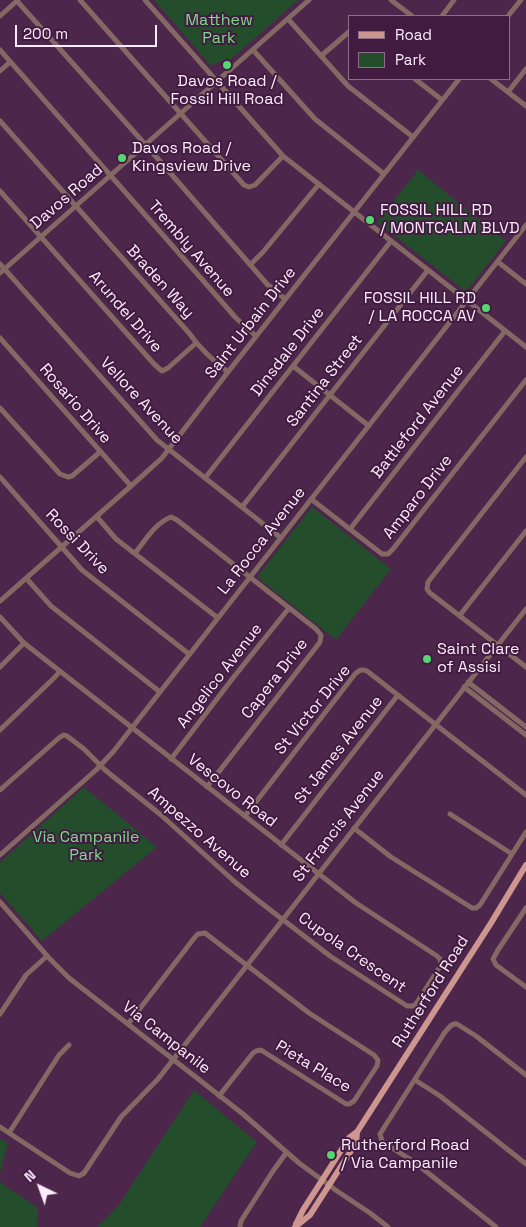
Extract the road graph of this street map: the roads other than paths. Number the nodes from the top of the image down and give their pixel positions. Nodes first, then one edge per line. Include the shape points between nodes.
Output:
1 (18, 0) edge
2 (80, 0) edge
3 (145, 0) edge
4 (309, 0) edge
5 (391, 0) edge
6 (454, 0) edge
7 (521, 0) edge
8 (411, 15) edge
9 (443, 15) edge
10 (509, 15) edge
11 (0, 16) edge
12 (288, 18) junction
13 (348, 33) edge
14 (0, 50) edge
15 (253, 50) junction
16 (321, 56) junction
17 (10, 62) junction
18 (526, 69) edge
19 (0, 71) edge
20 (416, 80) edge
21 (458, 80) edge
22 (492, 80) edge
23 (217, 81) junction
24 (508, 92) junction
25 (442, 100) junction
26 (526, 106) edge
27 (180, 114) junction
28 (0, 121) edge
29 (413, 137) junction
30 (145, 144) junction
31 (283, 156) junction
32 (384, 174) junction
33 (110, 176) junction
34 (319, 184) junction
35 (0, 191) edge
36 (76, 206) junction
37 (354, 212) junction
38 (526, 225) edge
39 (41, 237) junction
40 (391, 241) junction
41 (498, 262) junction
42 (0, 264) edge
43 (250, 265) junction
44 (428, 270) junction
45 (2, 271) edge
46 (526, 284) edge
47 (285, 299) junction
48 (467, 300) junction
49 (505, 331) junction
50 (256, 336) junction
51 (0, 338) edge
52 (196, 343) junction
53 (526, 347) edge
54 (293, 366) junction
55 (228, 372) junction
56 (526, 380) edge
57 (330, 395) junction
58 (0, 408) edge
59 (369, 426) junction
60 (168, 449) junction
61 (100, 452) junction
62 (526, 457) edge
63 (0, 477) edge
64 (205, 478) junction
65 (131, 486) junction
66 (311, 499) junction
67 (242, 507) junction
68 (97, 517) junction
69 (350, 529) junction
70 (526, 531) edge
71 (281, 538) junction
72 (62, 547) junction
73 (135, 553) junction
74 (250, 577) junction
75 (26, 578) junction
76 (0, 601) edge
77 (289, 608) junction
78 (526, 609) edge
79 (460, 615) junction
80 (0, 617) edge
81 (218, 618) junction
82 (24, 643) junction
83 (498, 645) junction
84 (189, 654) junction
85 (0, 667) edge
86 (526, 667) edge
87 (60, 671) junction
88 (468, 682) junction
89 (464, 687) junction
90 (160, 692) junction
91 (398, 695) junction
92 (435, 724) junction
93 (526, 726) edge
94 (132, 727) junction
95 (0, 730) edge
96 (526, 735) edge
97 (171, 759) junction
98 (100, 766) junction
99 (207, 787) junction
100 (0, 790) edge
101 (526, 795) edge
102 (450, 814) dead end
103 (245, 816) junction
104 (354, 828) junction
105 (526, 832) edge
106 (281, 845) junction
107 (512, 854) junction
108 (0, 855) edge
109 (526, 865) edge
110 (318, 874) junction
111 (0, 902) edge
112 (526, 908) edge
113 (282, 919) junction
114 (47, 956) junction
115 (246, 965) junction
116 (526, 987) edge
117 (0, 1014) edge
118 (128, 1024) junction
119 (69, 1045) dead end
120 (173, 1059) junction
121 (526, 1075) edge
122 (415, 1080) junction
123 (219, 1096) junction
124 (0, 1127) edge
125 (10, 1133) junction
126 (286, 1153) junction
127 (526, 1164) edge
128 (325, 1183) junction
129 (240, 1227) edge
130 (295, 1227) edge
131 (388, 1227) edge
132 (496, 1227) edge

1 - 11 street
1 - 30 street
2 - 27 street
3 - 23 street
4 - 12 street, Davos Road
5 - 8 street
6 - 9 street
7 - 10 street
12 - 15 street, Davos Road
12 - 16 street
13 - 16 street
14 - 17 street, Trembly Avenue
15 - 23 street, Davos Road
15 - 32 street via 315,119
16 - 29 street via 348,86
17 - 19 street
17 - 33 street, Trembly Avenue
18 - 24 street
20 - 25 street
21 - 25 street, Saint Urbain Drive
22 - 24 street
23 - 27 street, Davos Road
23 - 31 street
24 - 26 street
25 - 29 street, Saint Urbain Drive
27 - 30 street, Davos Road
27 - 31 street via 248,187 252,187
28 - 36 street, Braden Way
29 - 32 street, Saint Urbain Drive
30 - 33 street, Davos Road
30 - 43 street
31 - 34 street
32 - 37 street, Saint Urbain Drive
33 - 36 street, Davos Road
33 - 50 street, Trembly Avenue via 236,318
34 - 37 street
34 - 43 street
35 - 39 street
36 - 39 street, Davos Road
36 - 52 street, Braden Way
37 - 40 street
37 - 47 street, Saint Urbain Drive
38 - 41 street, La Rocca Avenue
39 - 45 street, Davos Road
39 - 52 street, Arundel Drive via 162,370
40 - 44 street
40 - 54 street, Dinsdale Drive
41 - 46 street
41 - 48 street, La Rocca Avenue
42 - 45 street, Vellore Avenue
43 - 47 street
44 - 48 street
44 - 57 street, Santina Street
45 - 60 street, Vellore Avenue
47 - 50 street, Saint Urbain Drive
48 - 49 street
48 - 59 street, La Rocca Avenue
49 - 53 street
49 - 69 street, Battleford Avenue
50 - 55 street, Saint Urbain Drive
51 - 61 street, Rosario Drive
52 - 55 street, Braden Way
54 - 57 street
54 - 64 street, Dinsdale Drive
55 - 60 street, Saint Urbain Drive
56 - 69 street, Amparo Drive via 388,554 382,554
57 - 59 street
57 - 67 street, Santina Street
58 - 61 street via 50,465 64,476 72,476
59 - 66 street, La Rocca Avenue
60 - 64 street, Vellore Avenue
60 - 65 street, Saint Urbain Drive
61 - 65 street, Rosario Drive
62 - 79 street via 428,582 430,593
63 - 72 street, Rossi Drive
64 - 67 street, Vellore Avenue
65 - 68 street, Saint Urbain Drive
66 - 69 street, Amparo Drive
66 - 71 street, La Rocca Avenue
67 - 71 street, Vellore Avenue
68 - 72 street, Saint Urbain Drive
68 - 73 street
70 - 79 street
71 - 74 street, La Rocca Avenue
72 - 75 street, Saint Urbain Drive
72 - 84 street, Rossi Drive via 87,574
73 - 74 street, Capera Drive via 151,533 171,517
73 - 81 street
74 - 77 street, Capera Drive
74 - 81 street, La Rocca Avenue
75 - 76 street, Saint Urbain Drive
75 - 90 street via 51,606
77 - 97 street, Angelico Avenue
77 - 99 street, Capera Drive via 320,632 320,642
78 - 83 street, St Francis Avenue
79 - 83 street
80 - 82 street, Vescovo Road
81 - 84 street, La Rocca Avenue
82 - 85 street
82 - 87 street, Vescovo Road
83 - 86 street
83 - 88 street, St Francis Avenue
84 - 90 street, La Rocca Avenue
87 - 94 street, Vescovo Road
87 - 95 street
88 - 89 street, St Francis Avenue
88 - 93 street
89 - 92 street, St Francis Avenue
89 - 96 street
90 - 94 street, La Rocca Avenue
91 - 92 street, St Victor Drive
91 - 103 street, St Victor Drive via 367,671 359,670
91 - 106 street, St James Avenue
92 - 101 street, St Victor Drive
92 - 104 street, St Francis Avenue
94 - 97 street, Vescovo Road
94 - 98 street, La Rocca Avenue
97 - 99 street, Vescovo Road
98 - 100 street, Ampezzo Avenue via 79,744 64,735
98 - 108 street, La Rocca Avenue
98 - 113 street, Ampezzo Avenue
99 - 103 street, Vescovo Road
102 - 107 street
103 - 106 street, Vescovo Road
104 - 107 street via 392,857 472,908 480,905
104 - 110 street, St Francis Avenue
105 - 107 street
106 - 110 street, Vescovo Road
109 - 128 main road, Rutherford Road via 358,1132 349,1138
110 - 113 street, St Francis Avenue
110 - 113 street, Cupola Crescent via 440,959 441,965 416,1004 407,1006 330,956
111 - 114 street, Via Campanile
112 - 116 street via 493,959 496,965
113 - 115 street, St Francis Avenue
114 - 117 street via 26,975
114 - 118 street, Via Campanile via 69,978
115 - 118 street via 205,933 198,934
115 - 120 street, St Francis Avenue
115 - 123 street, Pieta Place via 309,1013 374,1055 378,1063 354,1102 349,1104 265,1052 256,1051
118 - 120 street, Via Campanile
119 - 125 street via 59,1055
120 - 123 street, Via Campanile
120 - 125 street, St Francis Avenue via 121,1117 79,1176
121 - 122 street via 454,1023
122 - 127 street
122 - 132 street via 380,1134 382,1141
123 - 126 street, Via Campanile
124 - 125 street
126 - 128 street, Via Campanile
126 - 129 street via 240,1221
128 - 130 main road, Rutherford Road via 303,1210
128 - 131 street, Via Campanile

